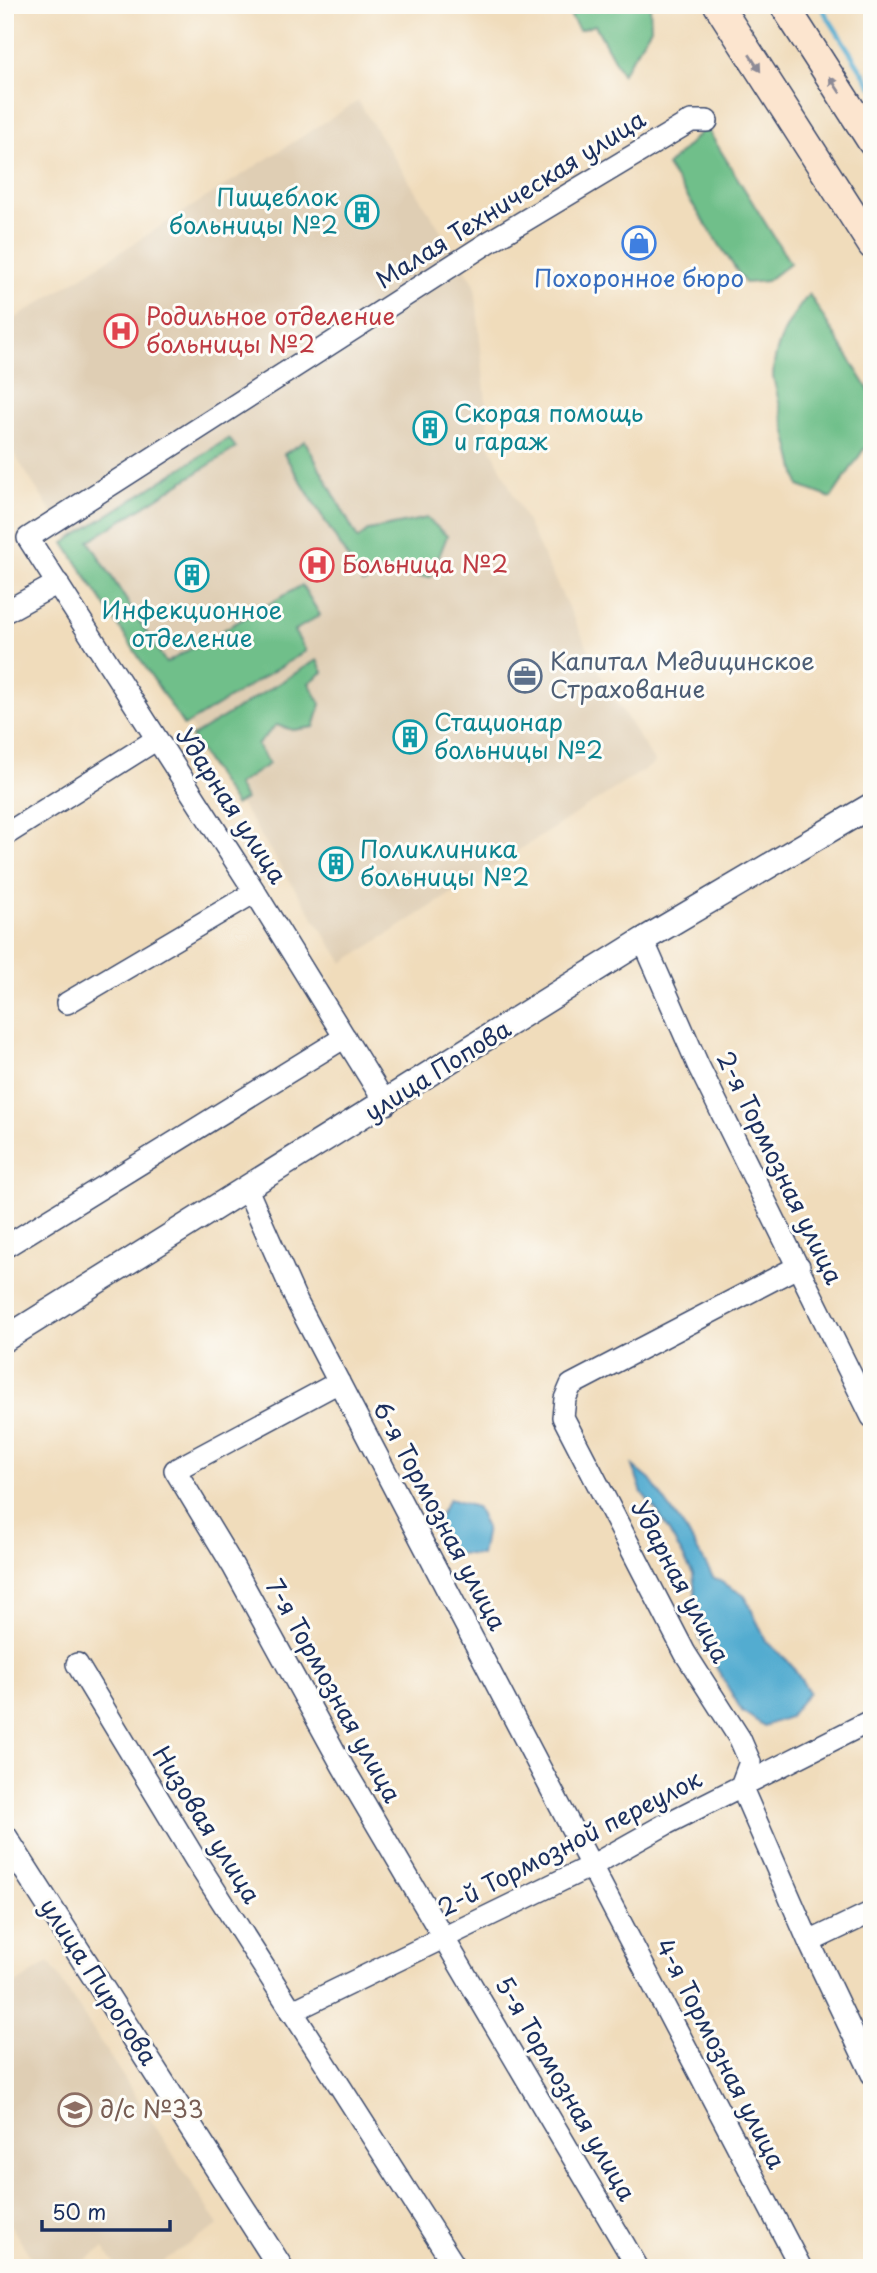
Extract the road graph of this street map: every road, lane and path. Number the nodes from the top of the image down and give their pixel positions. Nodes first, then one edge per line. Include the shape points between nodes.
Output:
1 (718, 5) edge
2 (784, 5) edge
3 (707, 121) dead end
4 (872, 142) edge
5 (872, 245) edge
6 (28, 538) joint
7 (58, 583) junction
8 (5, 612) edge
9 (157, 739) junction
10 (872, 805) edge
11 (5, 835) edge
12 (255, 892) junction
13 (643, 940) junction
14 (67, 1003) dead end
15 (345, 1037) junction
16 (386, 1104) junction
17 (247, 1189) junction
18 (5, 1247) edge
19 (799, 1266) junction
20 (5, 1339) edge
21 (339, 1382) junction
22 (872, 1416) edge
23 (77, 1664) dead end
24 (872, 1720) edge
25 (741, 1786) junction
26 (5, 1837) edge
27 (593, 1865) junction
28 (872, 1912) edge
29 (446, 1938) junction
30 (809, 1942) junction
31 (292, 2012) junction
32 (872, 2074) edge
33 (281, 2268) edge
34 (456, 2268) edge
35 (638, 2268) edge
36 (802, 2268) edge

1 -> 5 main road
4 -> 2 main road
3 - 6 street, Малая Техническая улица via 691,121 500,235
6 - 7 street, Ударная улица
7 - 8 street
7 - 9 street, Ударная улица
9 - 11 street
9 - 12 street, Ударная улица
10 - 13 street, улица Попова
12 - 14 street
12 - 15 street, Ударная улица
13 - 16 street, улица Попова
13 - 19 street, 2-я Тормозная улица via 698,1065
15 - 16 street, Ударная улица
15 - 18 street
16 - 17 street, улица Попова
17 - 20 street, улица Попова
17 - 21 street, 6-я Тормозная улица via 296,1302
19 - 22 street, 2-я Тормозная улица
19 - 25 street, Ударная улица via 571,1385 565,1399 564,1417 570,1430 685,1653 740,1739 750,1762
21 - 27 street, 6-я Тормозная улица
21 - 29 street, 7-я Тормозная улица via 175,1470
23 - 31 street, Низовая улица
24 - 25 street, 2-й Тормозной переулок
25 - 27 street, 2-й Тормозной переулок
25 - 30 street
26 - 33 street, улица Пирогова
27 - 29 street, 2-й Тормозной переулок
27 - 36 street, 4-я Тормозная улица
28 - 30 street
29 - 31 street, 2-й Тормозной переулок
29 - 35 street, 5-я Тормозная улица
30 - 32 street
31 - 34 street

